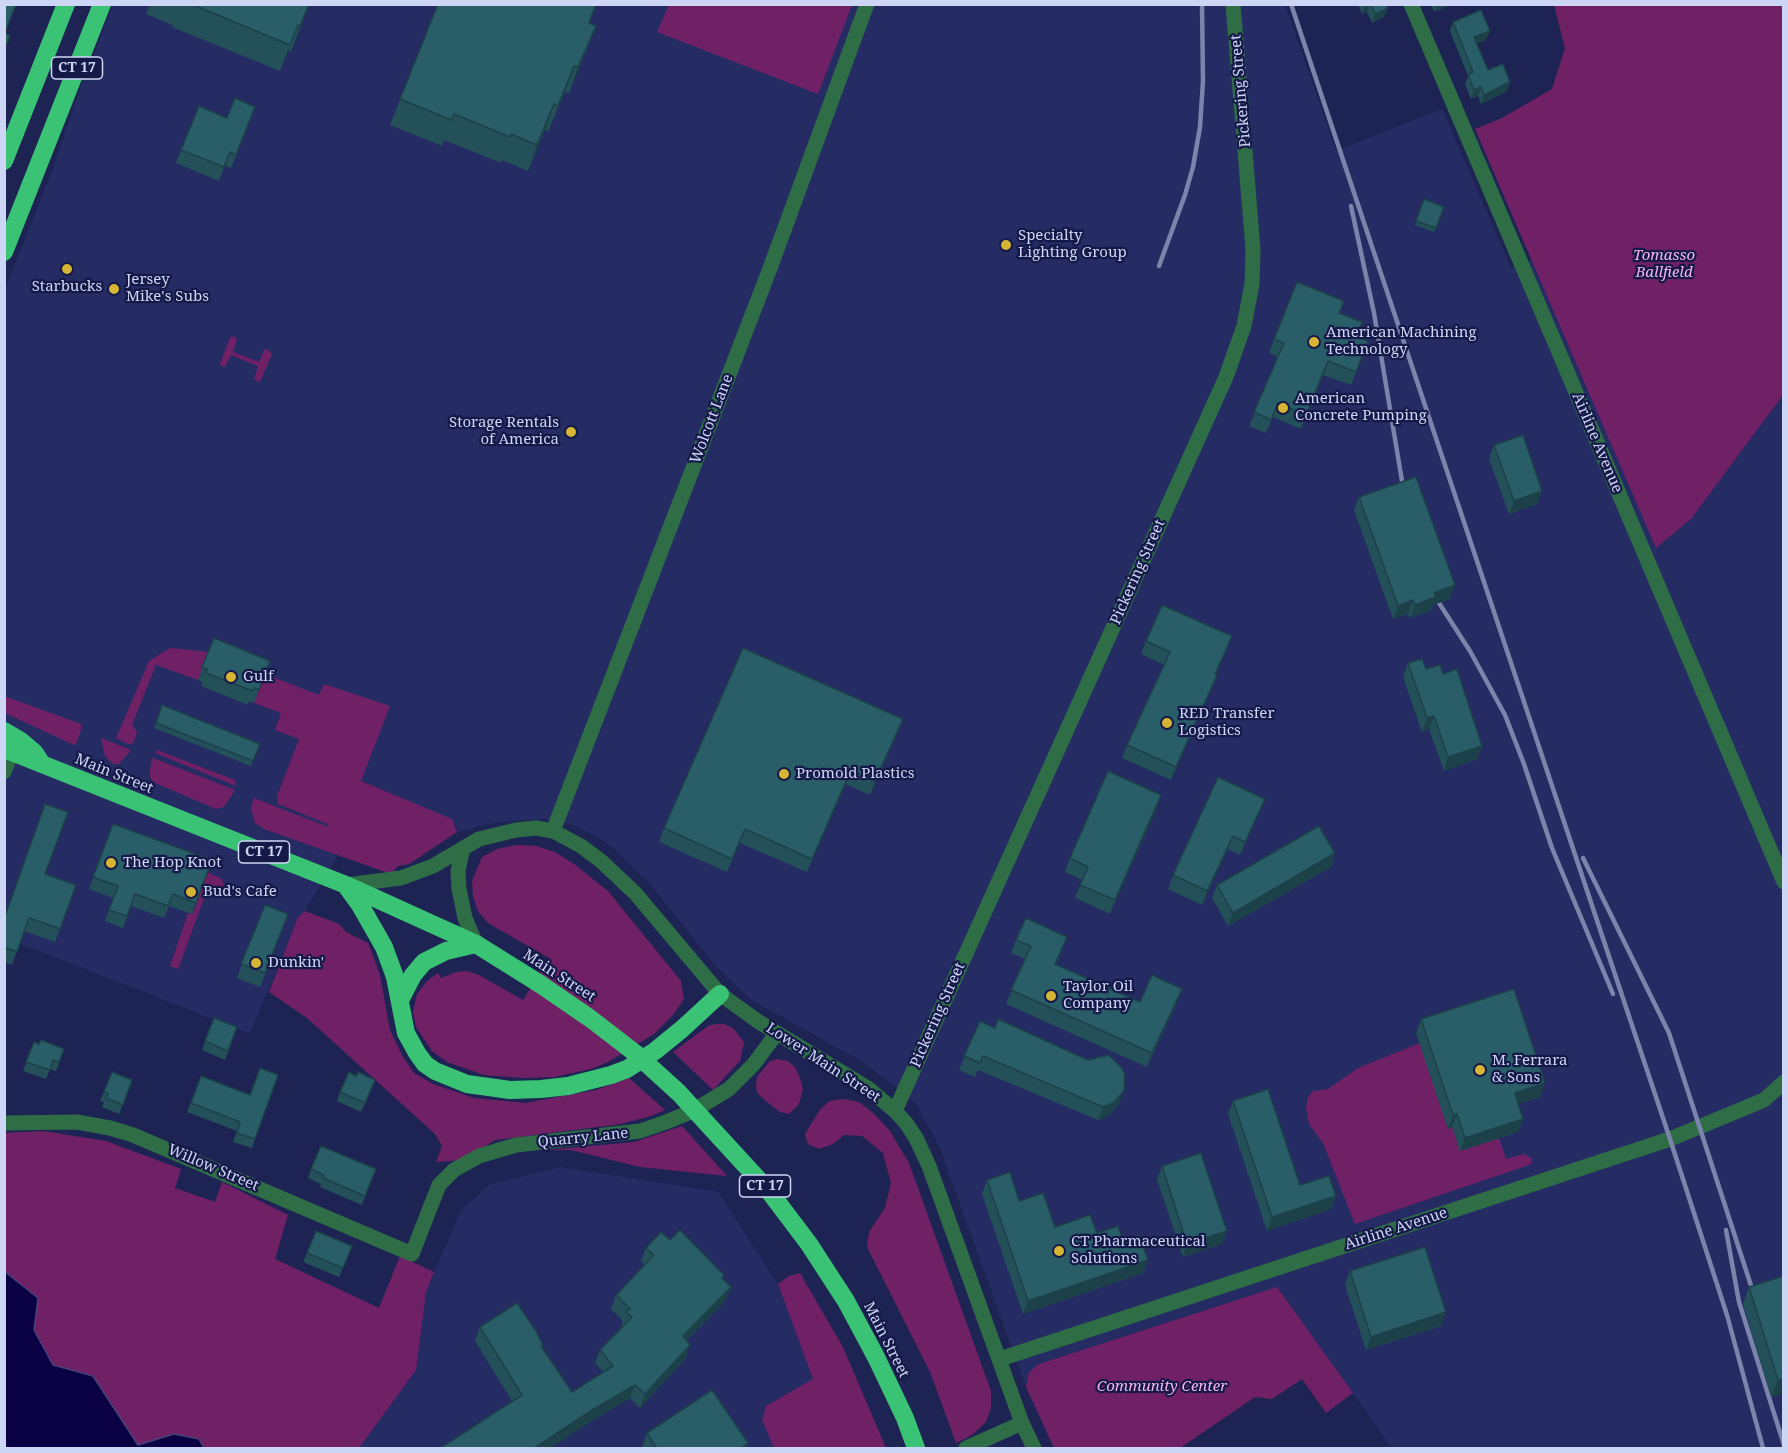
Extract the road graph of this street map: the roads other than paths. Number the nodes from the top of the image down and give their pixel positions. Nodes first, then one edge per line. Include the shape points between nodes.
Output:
1 (66, 4) edge
2 (102, 4) edge
3 (867, 4) edge
4 (1233, 4) edge
5 (1411, 4) edge
6 (21, 118) junction
7 (52, 131) junction
8 (4, 161) edge
9 (4, 252) edge
10 (4, 731) edge
11 (8, 751) edge
12 (43, 765) junction
13 (4, 772) edge
14 (554, 831) junction
15 (462, 848) junction
16 (1784, 882) edge
17 (346, 885) junction
18 (476, 944) junction
19 (720, 994) junction
20 (400, 1000) junction
21 (777, 1033) junction
22 (1784, 1082) edge
23 (895, 1111) junction
24 (4, 1123) edge
25 (412, 1254) joint
26 (1000, 1359) junction
27 (1022, 1423) junction
28 (916, 1449) edge
29 (966, 1449) edge
30 (1034, 1449) edge

1 - 6 highway, CT 17
2 - 7 highway, CT 17
3 - 14 street, Wolcott Lane
4 - 23 street, Pickering Street via 1253,249 1252,284 1244,326 1226,377
5 - 16 street, Airline Avenue
6 - 7 highway
6 - 8 highway, CT 17
7 - 9 highway, CT 17
10 - 12 highway, CT 17 via 34,752
11 - 12 highway, Main Street / CT 17
11 - 13 street
12 - 17 highway, Main Street / CT 17
14 - 15 street, Lower Main Street via 516,830 479,839
14 - 19 street, Lower Main Street via 581,846 616,874
15 - 17 street, Lower Main Street via 401,879
15 - 18 street via 459,889
17 - 18 highway, Main Street / CT 17
17 - 20 highway via 384,947
18 - 20 highway via 446,951 424,962
18 - 28 highway, Main Street / CT 17, bridge via 591,1019 634,1053 726,1142 769,1191 846,1301 876,1357
19 - 20 highway via 655,1051 627,1069 568,1086 525,1090 467,1084 430,1068 420,1059 406,1033
19 - 21 street, Lower Main Street
21 - 23 street, Lower Main Street via 869,1089
21 - 25 street, Quarry Lane via 729,1089 693,1111 630,1133 516,1145 479,1156 454,1170 439,1185
22 - 26 street, Airline Avenue via 1764,1100 1670,1138
23 - 26 street, Lower Main Street via 916,1138 929,1166
24 - 25 street, Willow Street via 77,1122 125,1132
26 - 27 street, Lower Main Street
27 - 29 street
27 - 30 street, Lower Main Street

